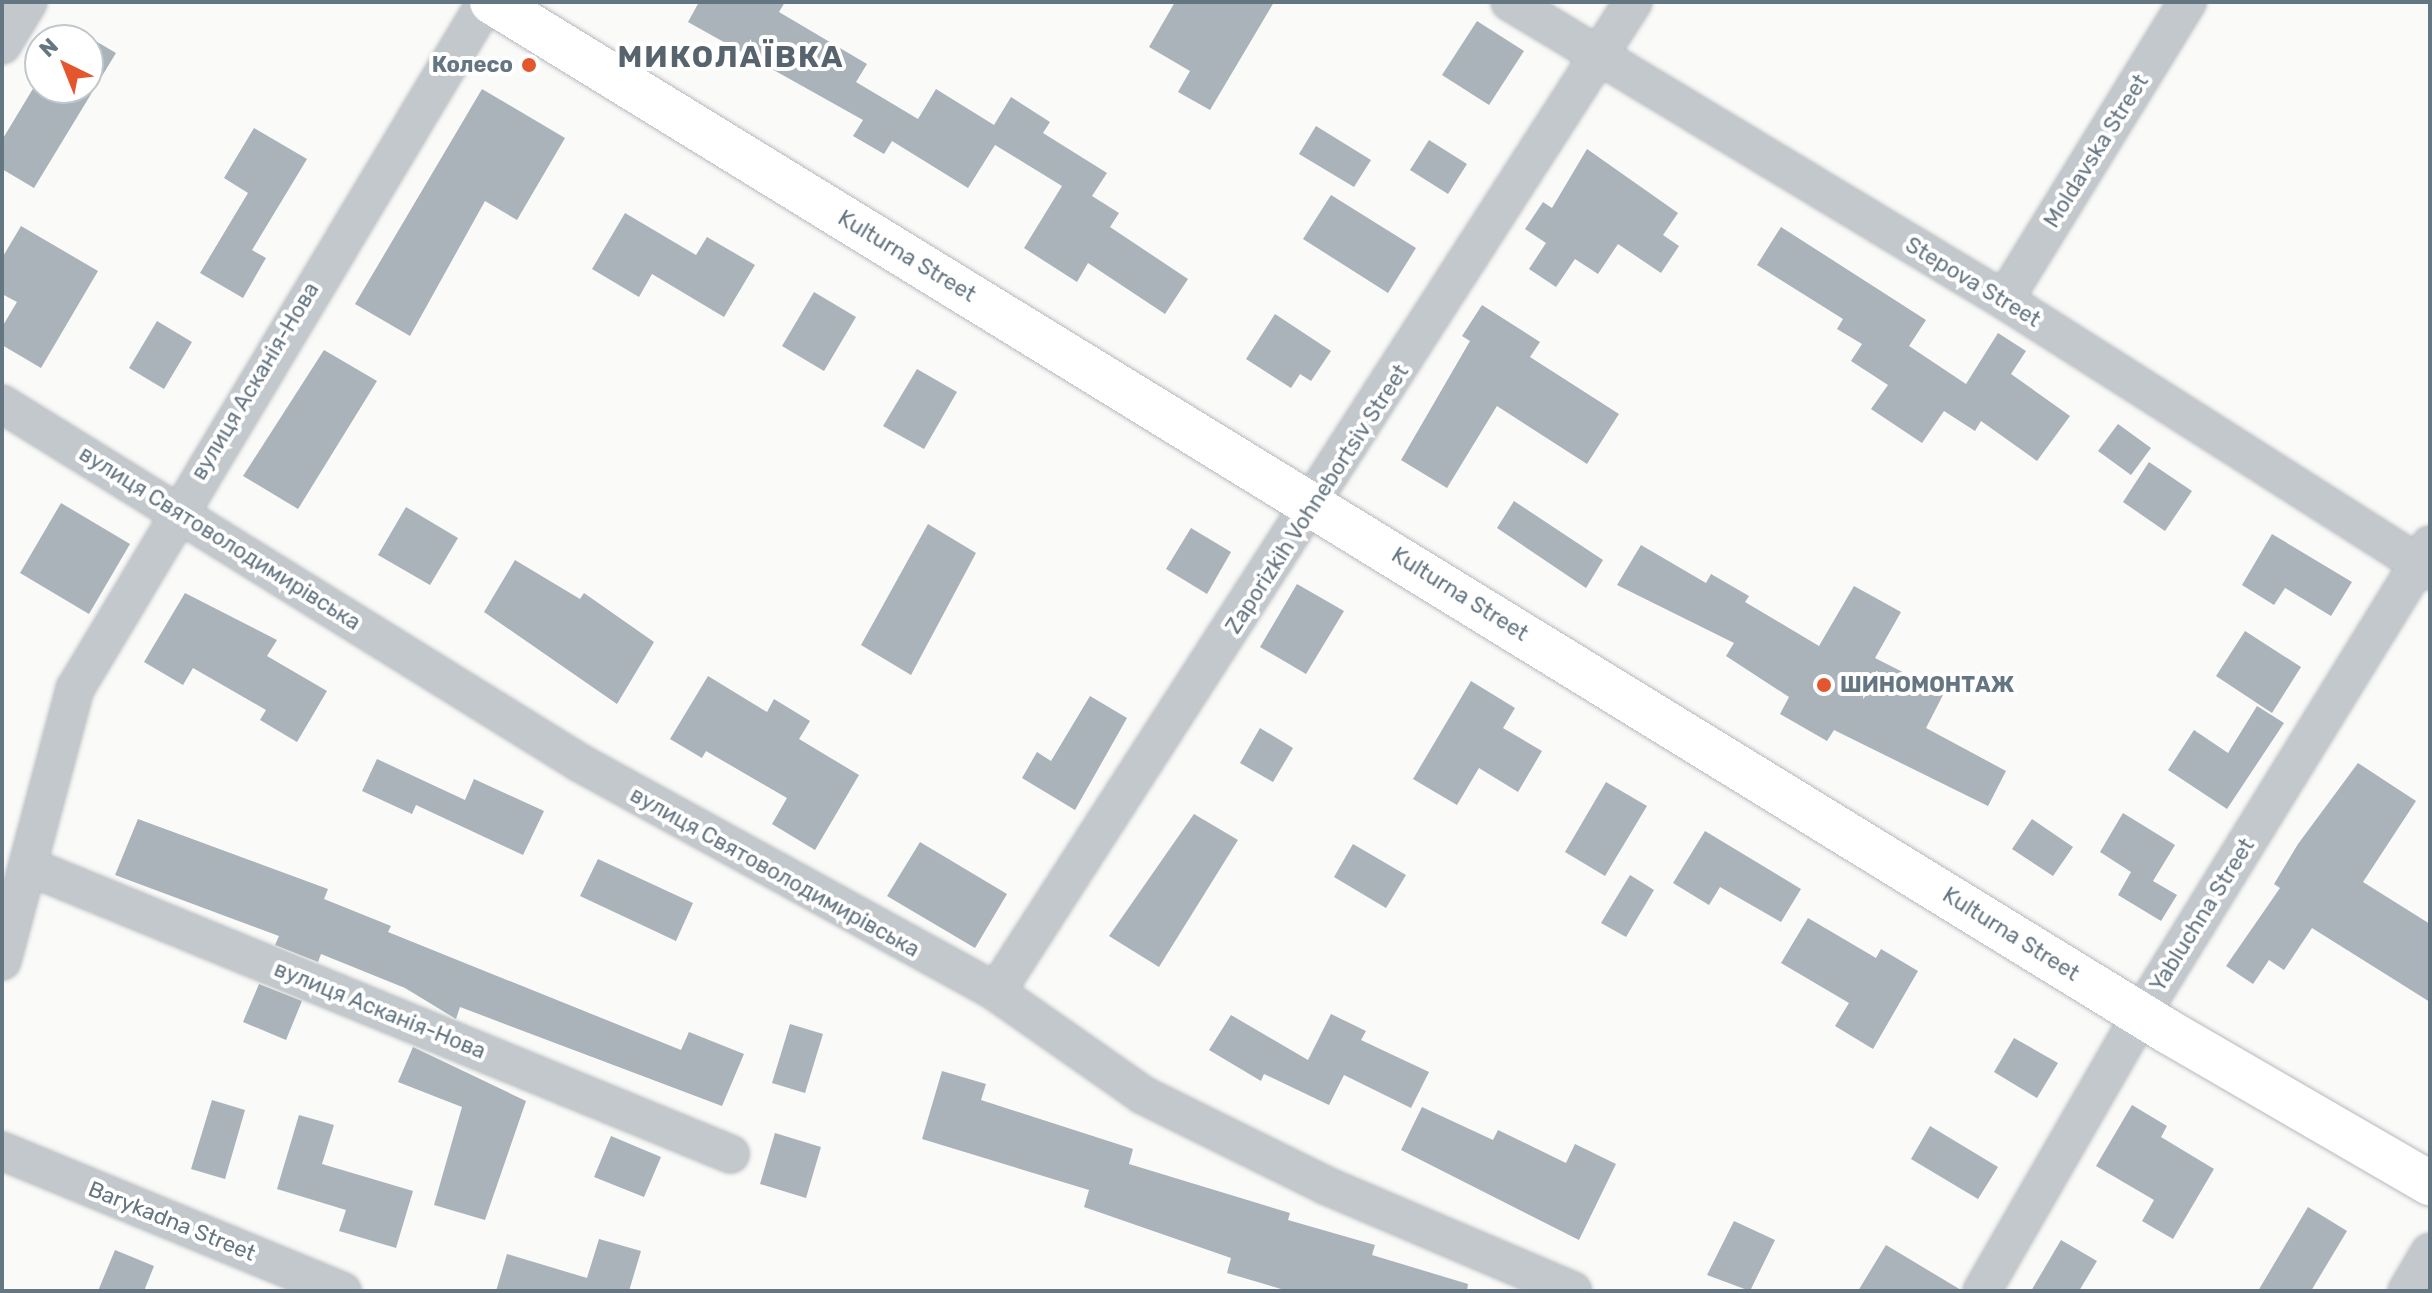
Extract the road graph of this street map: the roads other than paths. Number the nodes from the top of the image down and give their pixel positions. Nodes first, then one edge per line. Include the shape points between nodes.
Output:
1 (28, 2) edge
2 (486, 2) edge
3 (492, 2) edge
4 (1510, 2) edge
5 (1633, 2) edge
6 (2187, 2) edge
7 (2, 45) edge
8 (1601, 58) junction
9 (2004, 300) junction
10 (2, 404) edge
11 (1315, 505) junction
12 (177, 509) junction
13 (2426, 560) edge
14 (30, 867) junction
15 (2, 961) edge
16 (996, 992) junction
17 (2141, 1014) junction
18 (2, 1151) edge
19 (730, 1154) dead end
20 (2430, 1183) edge
21 (2430, 1252) edge
22 (342, 1291) edge
23 (1573, 1291) edge
24 (1982, 1291) edge
25 (2407, 1291) edge

1 - 7 street
2 - 12 street, вулиця Асканія-Нова
3 - 11 main road, Kulturna Street
4 - 8 street, Stepova Street
5 - 8 street, Zaporizkih Vohnebortsiv Street
6 - 9 street, Moldavska Street
8 - 9 street, Stepova Street
8 - 11 street, Zaporizkih Vohnebortsiv Street
9 - 13 street, Stepova Street
10 - 12 street, вулиця Святоволодимирівська
11 - 16 street, Zaporizkih Vohnebortsiv Street
11 - 17 main road, Kulturna Street
12 - 14 street, вулиця Асканія-Нова via 75,689
12 - 16 street, вулиця Святоволодимирівська via 580,763
13 - 17 street, Yabluchna Street
14 - 15 street, вулиця Асканія-Нова
14 - 19 street, вулиця Асканія-Нова
16 - 23 street, вулиця Святоволодимирівська via 1143,1095 1327,1186
17 - 20 main road, Kulturna Street
17 - 24 street, Yabluchna Street
18 - 22 street, Barykadna Street
21 - 25 street

